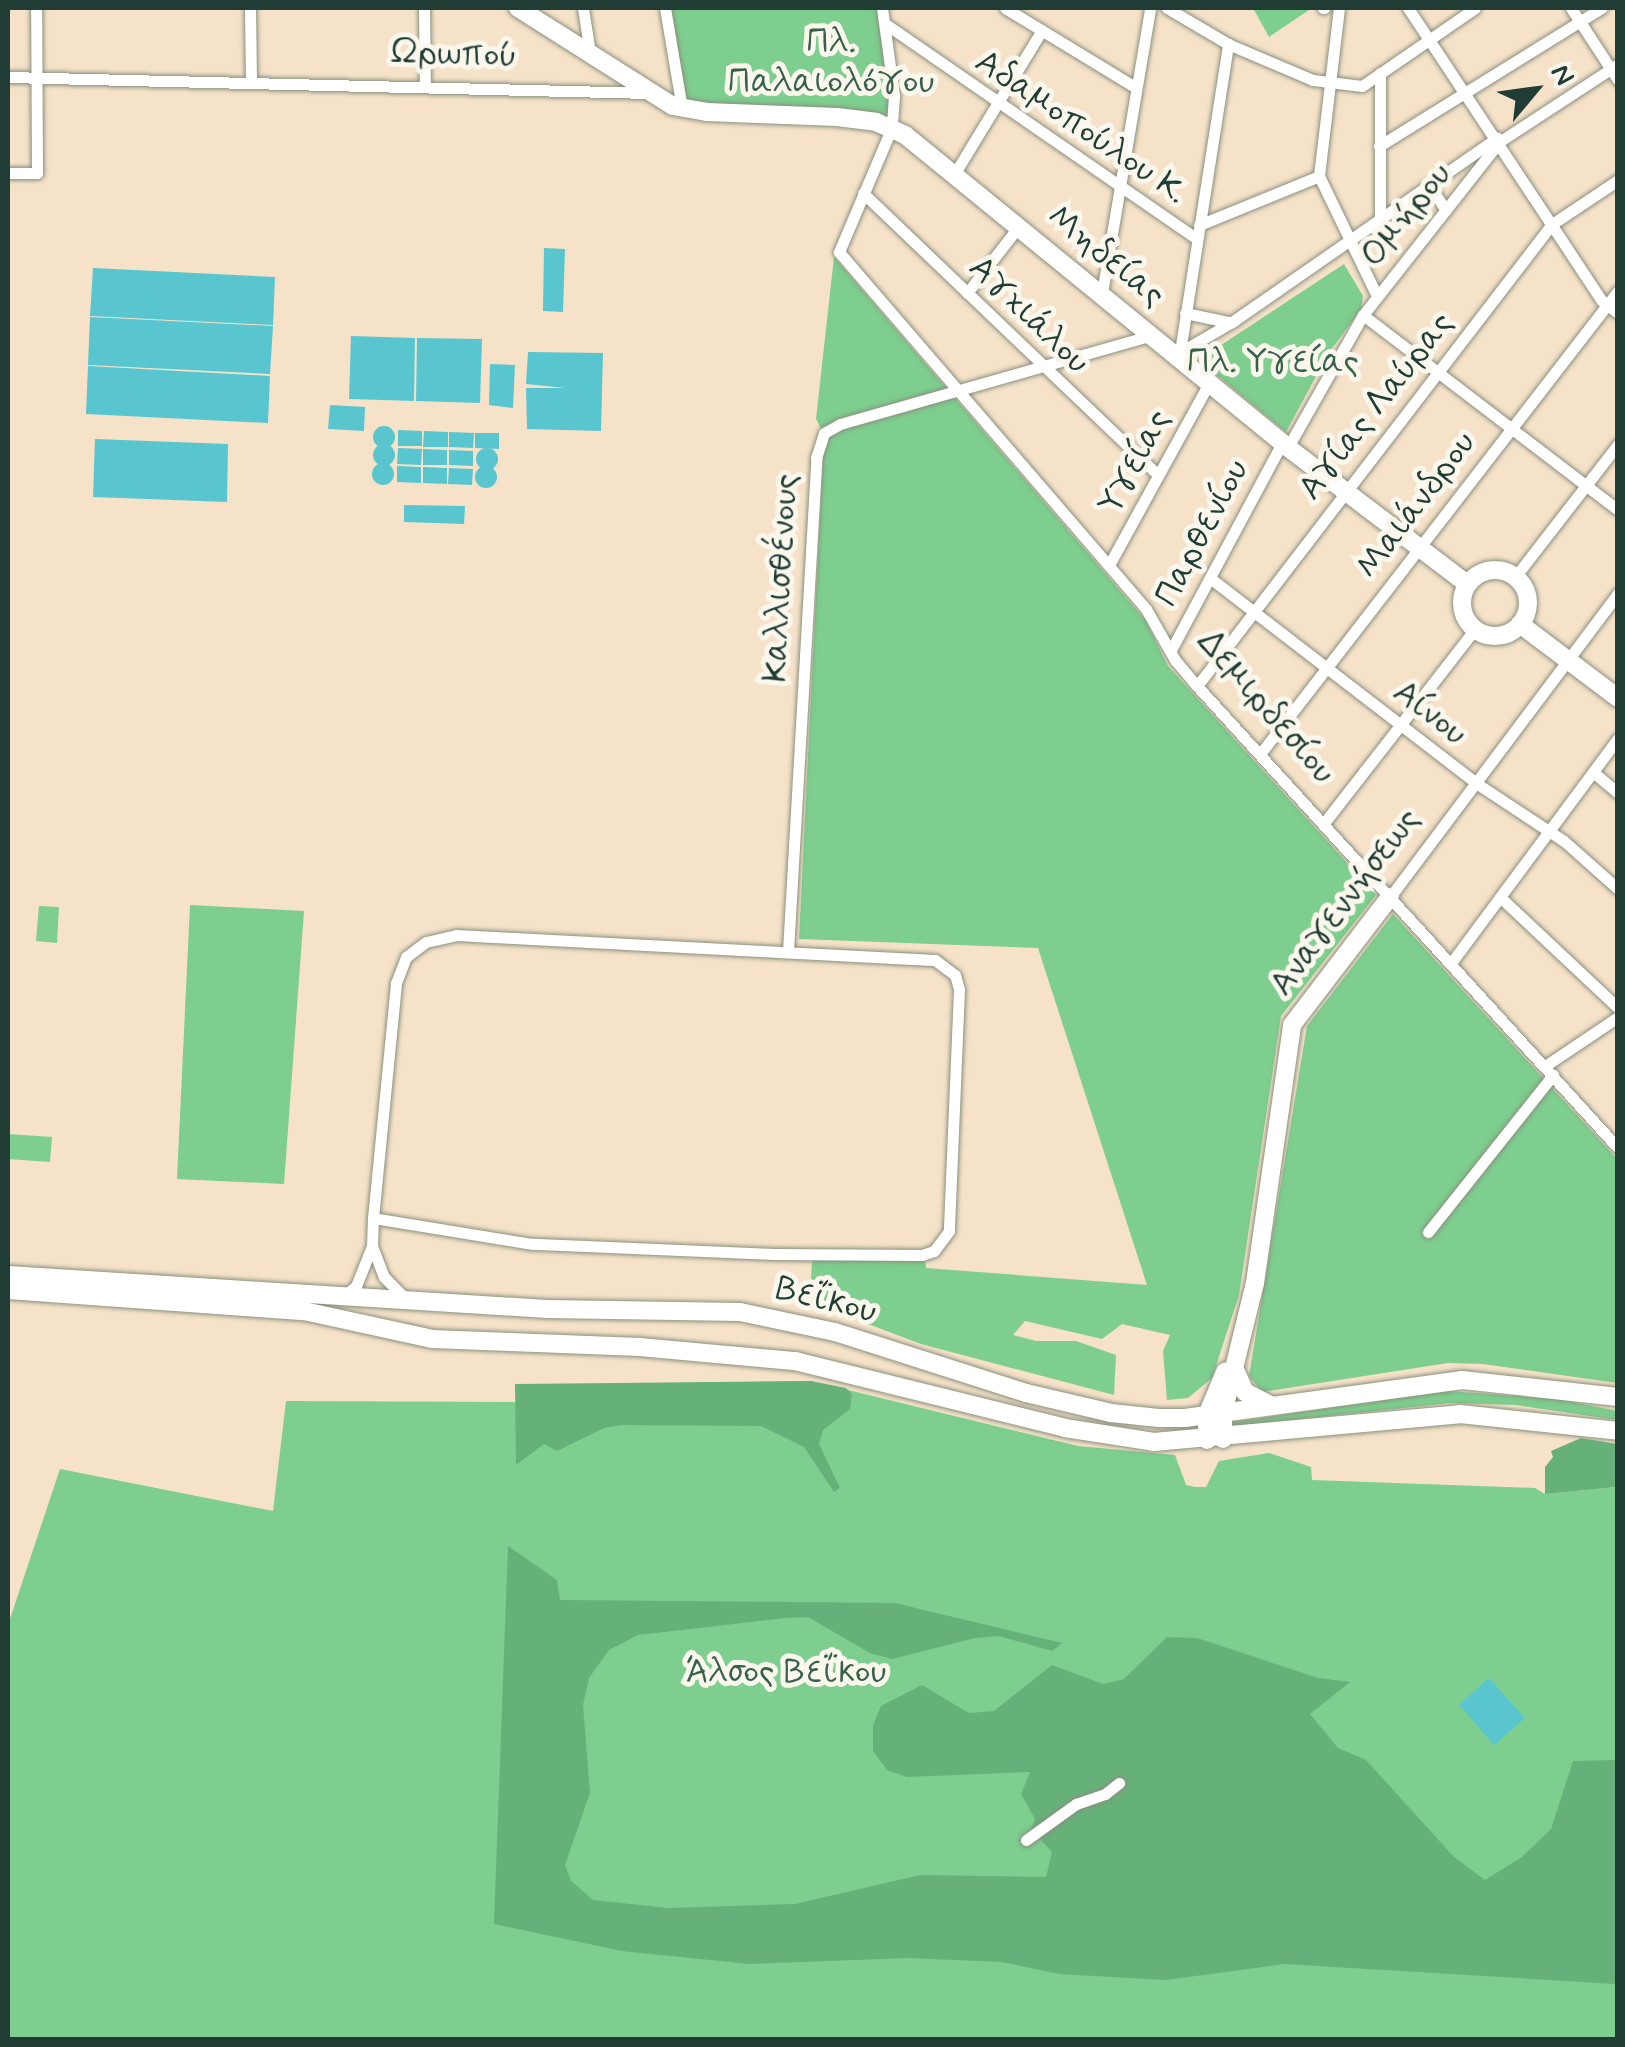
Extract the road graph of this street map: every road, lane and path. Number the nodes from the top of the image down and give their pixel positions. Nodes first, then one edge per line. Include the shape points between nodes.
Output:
1 (36, 8) edge
2 (250, 8) edge
3 (424, 8) edge
4 (518, 8) edge
5 (583, 8) edge
6 (665, 8) edge
7 (882, 8) edge
8 (1005, 8) edge
9 (1150, 8) edge
10 (1167, 8) edge
11 (1199, 8) edge
12 (1339, 8) edge
13 (1408, 8) edge
14 (1475, 8) edge
15 (1570, 8) edge
16 (1602, 8) edge
17 (1192, 22) junction
18 (1580, 22) junction
19 (887, 25) junction
20 (1042, 30) junction
21 (1429, 39) junction
22 (1228, 44) junction
23 (590, 55) junction
24 (1615, 71) edge
25 (1380, 73) junction
26 (8, 78) edge
27 (36, 78) junction
28 (251, 80) junction
29 (1330, 85) junction
30 (424, 86) junction
31 (1135, 87) junction
32 (648, 93) junction
33 (1467, 95) junction
34 (996, 104) junction
35 (682, 108) junction
36 (892, 127) junction
37 (1498, 140) junction
38 (1379, 146) junction
39 (8, 173) edge
40 (955, 173) junction
41 (1319, 176) junction
42 (1618, 180) edge
43 (1429, 185) junction
44 (1118, 187) junction
45 (863, 193) junction
46 (1446, 210) junction
47 (1380, 219) junction
48 (1552, 224) junction
49 (1018, 226) junction
50 (1197, 232) junction
51 (1351, 240) junction
52 (1618, 291) edge
53 (968, 293) junction
54 (1102, 293) junction
55 (1377, 296) junction
56 (1605, 304) junction
57 (1185, 313) junction
58 (1618, 314) edge
59 (1363, 315) junction
60 (1232, 322) junction
61 (1152, 335) junction
62 (1179, 358) junction
63 (1043, 366) junction
64 (1436, 372) junction
65 (1208, 383) junction
66 (957, 392) junction
67 (1510, 428) junction
68 (1618, 444) edge
69 (1285, 445) junction
70 (1158, 475) junction
71 (1585, 486) junction
72 (1345, 491) junction
73 (1618, 510) edge
74 (1418, 547) junction
75 (1109, 566) junction
76 (1516, 577) junction
77 (1210, 578) junction
78 (1467, 584) junction
79 (1618, 593) edge
80 (1254, 610) junction
81 (1520, 624) junction
82 (1475, 629) junction
83 (1170, 650) junction
84 (1567, 661) junction
85 (1326, 668) junction
86 (1197, 686) junction
87 (1618, 698) edge
88 (1400, 724) junction
89 (1618, 738) edge
90 (1260, 754) junction
91 (1592, 772) junction
92 (1476, 783) junction
93 (1618, 793) edge
94 (1324, 823) junction
95 (1548, 832) junction
96 (1618, 889) edge
97 (1500, 897) junction
98 (1390, 898) junction
99 (788, 951) junction
100 (1451, 963) junction
101 (1618, 1008) edge
102 (1618, 1017) edge
103 (1549, 1070) junction
104 (1618, 1148) edge
105 (373, 1218) junction
106 (1428, 1232) dead end
107 (372, 1246) junction
108 (8, 1275) edge
109 (8, 1290) edge
110 (345, 1295) junction
111 (408, 1300) junction
112 (1235, 1366) junction
113 (1618, 1397) edge
114 (1271, 1405) junction
115 (1215, 1414) junction
116 (1618, 1431) edge
117 (1215, 1440) junction
118 (1118, 1783) dead end
119 (1026, 1840) dead end

1 - 27 street
2 - 28 street
3 - 30 street
4 - 23 main road
5 - 23 street
6 - 35 street
7 - 19 street
8 - 20 street
9 - 31 street
10 - 17 street
11 - 17 street
12 - 29 street
13 - 21 street
14 - 21 street
15 - 18 street
16 - 18 street
17 - 22 street
18 - 24 street
18 - 33 street
19 - 34 street, Αδαμοπούλου Κ.
19 - 36 street
20 - 31 street
20 - 34 street
21 - 25 street
21 - 33 street
22 - 29 street
22 - 50 street
23 - 32 main road
24 - 37 street, Ομήρου
25 - 29 street via 1362,86
25 - 38 street
26 - 27 street, Ωρωπού
27 - 28 street, Ωρωπού
27 - 39 street via 37,173
28 - 30 street, Ωρωπού
29 - 41 street
30 - 32 street, Ωρωπού
31 - 44 street
32 - 35 main road, Ωρωπού
33 - 37 street
33 - 38 street
34 - 40 street
34 - 44 street, Αδαμοπούλου Κ.
35 - 36 main road, Ωρωπού via 837,116
36 - 40 main road, Μηδείας
36 - 45 street
37 - 43 street
37 - 46 street, Ομήρου
37 - 48 street
38 - 47 street
40 - 49 main road, Μηδείας
41 - 50 street
41 - 51 street
42 - 48 street, Αγίας Λαύρας
43 - 46 street
43 - 47 street
44 - 50 street, Αδαμοπούλου Κ.
44 - 54 street
45 - 53 street, Αγχιάλου
45 - 66 street, Δεμιρδεσίου via 839,252
46 - 55 street, Ομήρου
47 - 51 street
48 - 56 street
48 - 64 street, Αγίας Λαύρας
49 - 53 street
49 - 54 main road, Μηδείας
50 - 57 street
51 - 55 street
51 - 60 street
52 - 56 street, Μαιάνδρου
53 - 63 street, Αγχιάλου
54 - 61 main road, Μηδείας
55 - 59 street, Ομήρου
56 - 58 street
56 - 67 street, Μαιάνδρου
57 - 60 street
57 - 62 street
59 - 64 street
59 - 69 street, Ομήρου
60 - 62 street
61 - 62 main road, Μηδείας
61 - 63 street, Καλλισθένους
62 - 65 main road, Μηδείας
63 - 66 street, Καλλισθένους
63 - 70 street, Αγχιάλου
64 - 67 street
64 - 72 street, Αγίας Λαύρας
65 - 69 main road, Μηδείας
65 - 70 street, Υγείας
66 - 75 street, Δεμιρδεσίου
66 - 99 street, Καλλισθένους via 840,424 819,442
67 - 71 street
67 - 74 street, Μαιάνδρου
68 - 71 street
69 - 72 main road, Μηδείας
69 - 77 street, Παρθενίου
70 - 75 street, Υγείας
71 - 73 street
71 - 76 street
72 - 74 main road, Μηδείας
72 - 80 street, Αγίας Λαύρας
74 - 78 main road, Μηδείας
74 - 85 street, Μαιάνδρου
75 - 83 street, Δεμιρδεσίου via 1158,624
76 - 78 main road via 1486,572
76 - 81 main road via 1528,603
77 - 80 street, Αίνου
77 - 83 street, Παρθενίου
78 - 82 main road via 1463,612
79 - 84 street, Αναγεννήσεως
80 - 85 street, Αίνου
80 - 86 street, Αγίας Λαύρας
81 - 82 main road via 1495,636
81 - 84 main road
82 - 88 street
83 - 86 street, Δεμιρδεσίου
84 - 87 main road
84 - 92 street, Αναγεννήσεως
85 - 88 street, Αίνου
85 - 90 street, Μαιάνδρου
86 - 90 street, Δεμιρδεσίου
88 - 92 street, Αίνου
88 - 94 street
89 - 91 street
90 - 94 street, Δεμιρδεσίου
91 - 93 street
91 - 95 street
92 - 95 street, Αίνου
92 - 98 street, Αναγεννήσεως
94 - 98 street, Δεμιρδεσίου
95 - 96 street, Αίνου
95 - 97 street
97 - 100 street
97 - 101 street
98 - 100 street, Δεμιρδεσίου
98 - 112 main road, Αναγεννήσεως via 1292,1026 1255,1283
99 - 105 street via 456,934 418,946 401,964 396,983
99 - 105 street via 935,960 955,975 948,1231 934,1251 774,1254 532,1244
100 - 103 street, Δεμιρδεσίου
102 - 103 street
103 - 104 street, Δεμιρδεσίου
103 - 106 street
105 - 107 street
107 - 110 street via 356,1286
107 - 111 street via 384,1277
108 - 110 main road, Βεΐκου
109 - 117 main road, Βεΐκου via 304,1311 432,1339 795,1361 1104,1436
110 - 111 main road, Βεΐκου
111 - 115 main road, Βεΐκου via 740,1312 798,1322 1111,1413
112 - 114 main road via 1246,1392
112 - 115 main road, Αναγεννήσεως
113 - 114 main road, Βεΐκου via 1462,1380
114 - 115 main road, Βεΐκου
115 - 117 main road, Αναγεννήσεως
116 - 117 main road, Βεΐκου via 1460,1414
118 - 119 street

